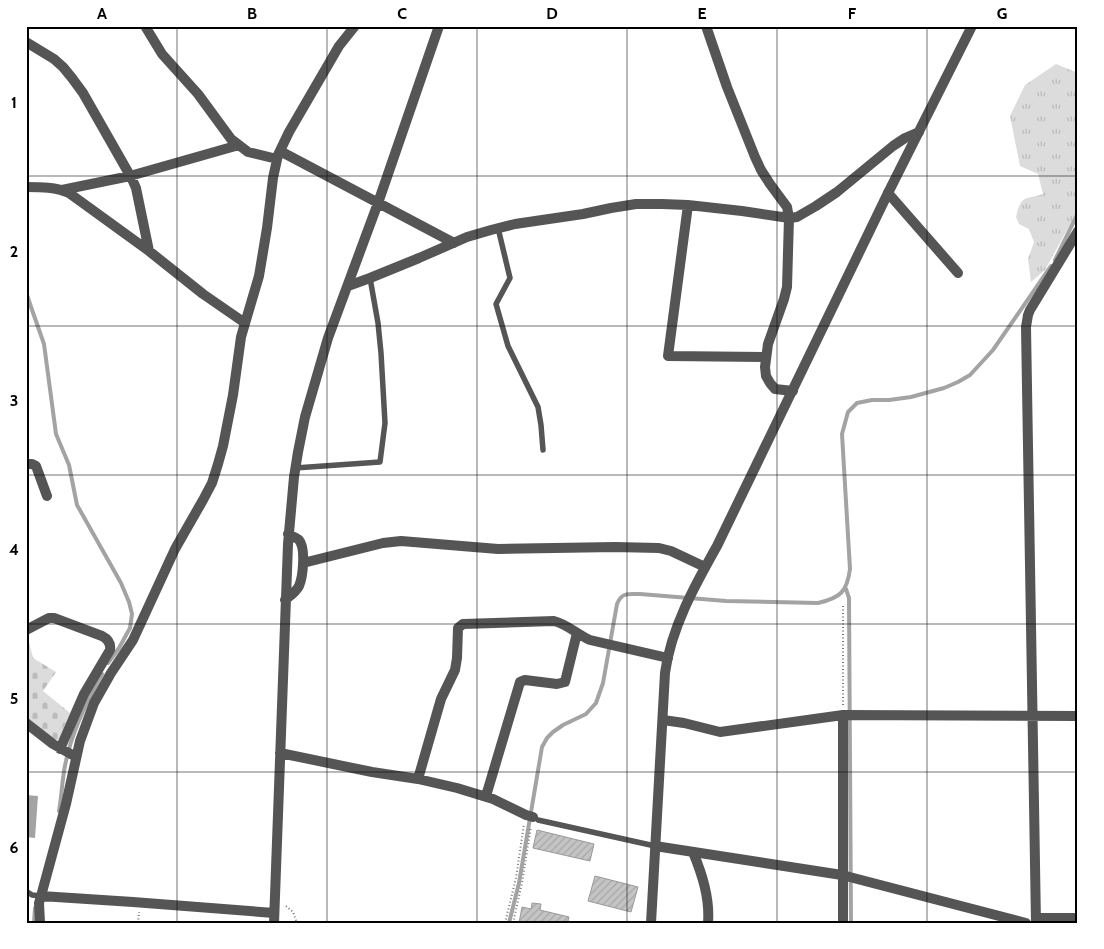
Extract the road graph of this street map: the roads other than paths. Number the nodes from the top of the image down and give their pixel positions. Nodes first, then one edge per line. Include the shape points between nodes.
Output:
1 (145, 26) edge
2 (355, 26) edge
3 (439, 26) edge
4 (706, 26) edge
5 (972, 26) edge
6 (26, 42) edge
7 (920, 132) junction
8 (239, 145) junction
9 (278, 155) junction
10 (130, 176) junction
11 (26, 187) edge
12 (62, 190) junction
13 (888, 193) junction
14 (378, 203) junction
15 (688, 205) junction
16 (789, 218) junction
17 (498, 228) junction
18 (1078, 231) edge
19 (454, 243) junction
20 (150, 251) junction
21 (958, 273) dead end
22 (370, 278) junction
23 (348, 286) junction
24 (245, 323) junction
25 (766, 358) junction
26 (793, 391) junction
27 (543, 450) dead end
28 (26, 464) edge
29 (295, 468) junction
30 (47, 496) dead end
31 (288, 534) junction
32 (303, 563) junction
33 (706, 567) junction
34 (285, 600) junction
35 (26, 630) edge
36 (577, 634) junction
37 (668, 658) junction
38 (843, 715) junction
39 (1032, 715) junction
40 (1078, 716) edge
41 (663, 720) junction
42 (26, 723) edge
43 (60, 749) junction
44 (280, 753) junction
45 (76, 757) junction
46 (418, 779) junction
47 (486, 796) junction
48 (532, 817) joint
49 (655, 846) junction
50 (694, 852) junction
51 (842, 875) junction
52 (26, 891) edge
53 (41, 896) junction
54 (274, 913) edge
55 (1078, 918) edge
56 (1036, 920) edge
57 (40, 923) edge
58 (651, 923) edge
59 (708, 923) edge
60 (843, 923) edge
61 (1026, 923) edge

1 - 8 street via 162,54
2 - 9 street via 339,46 288,132
3 - 14 street
4 - 16 street via 755,157 787,207
5 - 7 street
6 - 10 street via 54,59 72,78
7 - 13 street
7 - 16 street via 893,146 837,192
8 - 9 street via 248,152
8 - 10 street
9 - 14 street
9 - 24 street via 260,269
10 - 12 street
10 - 20 street via 139,196
11 - 12 street
12 - 20 street
13 - 21 street
13 - 26 street
14 - 19 street
14 - 23 street
15 - 16 street
15 - 17 street via 636,204
15 - 25 street via 668,356
16 - 25 street via 787,287
17 - 19 street
17 - 27 lane via 510,278 496,304 508,346 538,407
18 - 39 street via 1026,320
19 - 22 street
20 - 24 street
22 - 23 street
22 - 29 lane via 378,322 385,423 380,462
23 - 29 street via 320,360
24 - 45 street via 227,428 212,483 175,549 133,640 94,703
25 - 26 street via 766,376 770,383 775,389
26 - 33 street
28 - 30 street via 36,466
29 - 31 street
31 - 32 street via 299,540
31 - 34 street
32 - 33 street via 401,541 498,549 659,548
32 - 34 street via 299,585
33 - 37 street via 683,615
34 - 44 street
35 - 43 street via 54,618 102,636 109,642 110,650 84,694
36 - 37 street
36 - 46 street via 558,622 549,621 460,626 455,670 441,698
36 - 47 street via 565,682 520,682
37 - 41 street
38 - 39 street
38 - 41 street via 727,732
38 - 51 street
39 - 40 street
39 - 56 street
41 - 49 street
42 - 43 street
43 - 45 street
44 - 46 street
44 - 54 street
45 - 53 street
46 - 47 street
47 - 48 street
48 - 49 lane
49 - 50 street
49 - 58 street
50 - 51 street
50 - 59 street via 702,873
51 - 60 street
51 - 61 street
52 - 53 lane
53 - 54 street
53 - 57 street
55 - 56 street

